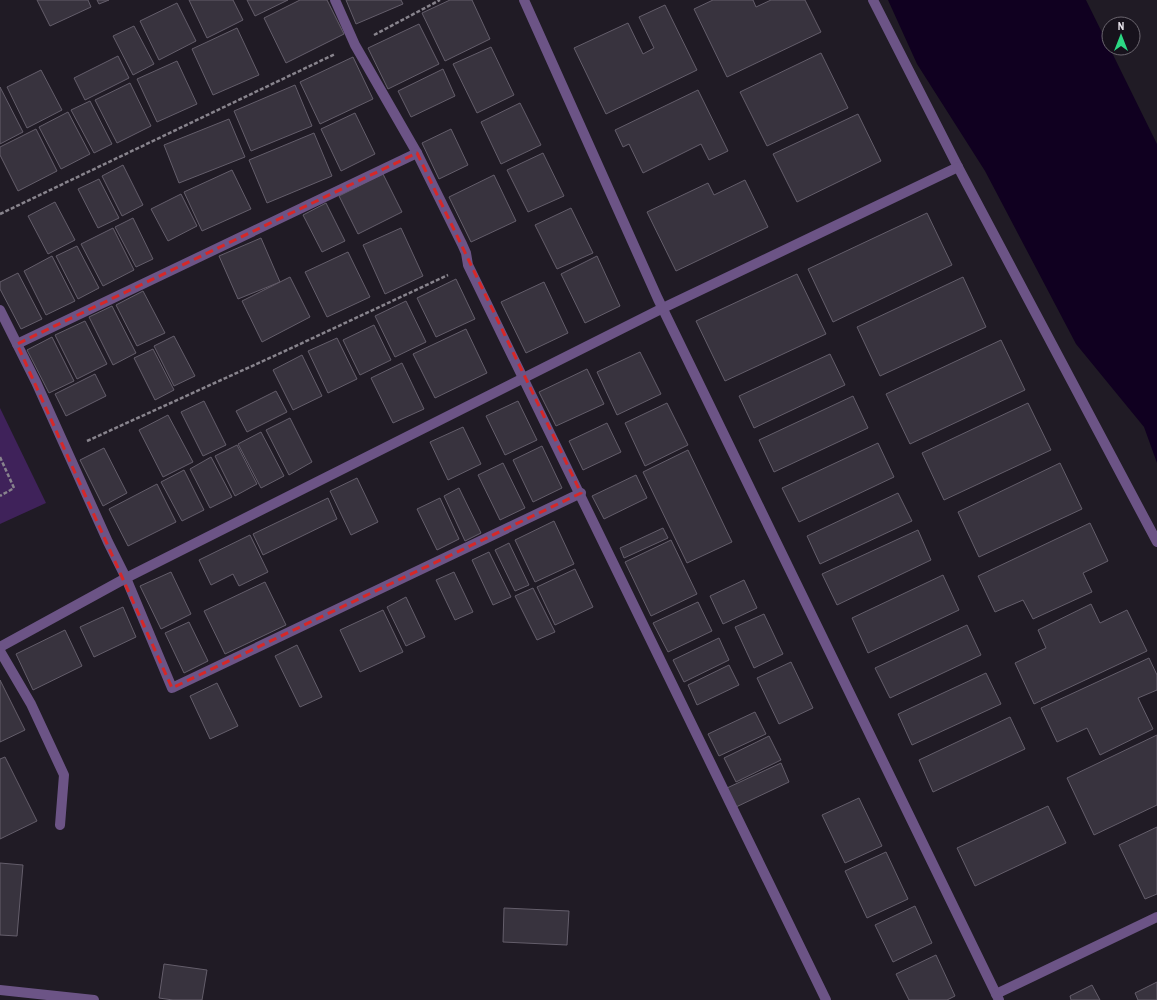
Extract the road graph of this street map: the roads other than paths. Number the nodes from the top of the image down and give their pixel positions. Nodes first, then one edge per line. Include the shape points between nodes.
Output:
1 (335, 0) edge
2 (524, 0) edge
3 (873, 0) edge
4 (417, 153) junction
5 (958, 167) junction
6 (663, 308) junction
7 (0, 310) edge
8 (17, 344) junction
9 (524, 378) junction
10 (581, 493) junction
11 (1157, 542) edge
12 (126, 578) junction
13 (0, 647) edge
14 (0, 650) edge
15 (60, 825) dead end
16 (1157, 917) edge
17 (0, 990) edge
18 (997, 997) edge
19 (94, 1000) edge
20 (826, 1000) edge

1 - 4 street via 355,45
2 - 6 street
3 - 5 street
4 - 8 street
4 - 9 street via 462,244 468,266
5 - 6 street
5 - 11 street
6 - 9 street
6 - 18 street
7 - 8 street
8 - 12 street
9 - 10 street
9 - 12 street
10 - 12 street via 172,688
10 - 20 street
12 - 13 street
14 - 15 street via 31,704 64,775
16 - 18 street
17 - 19 street

